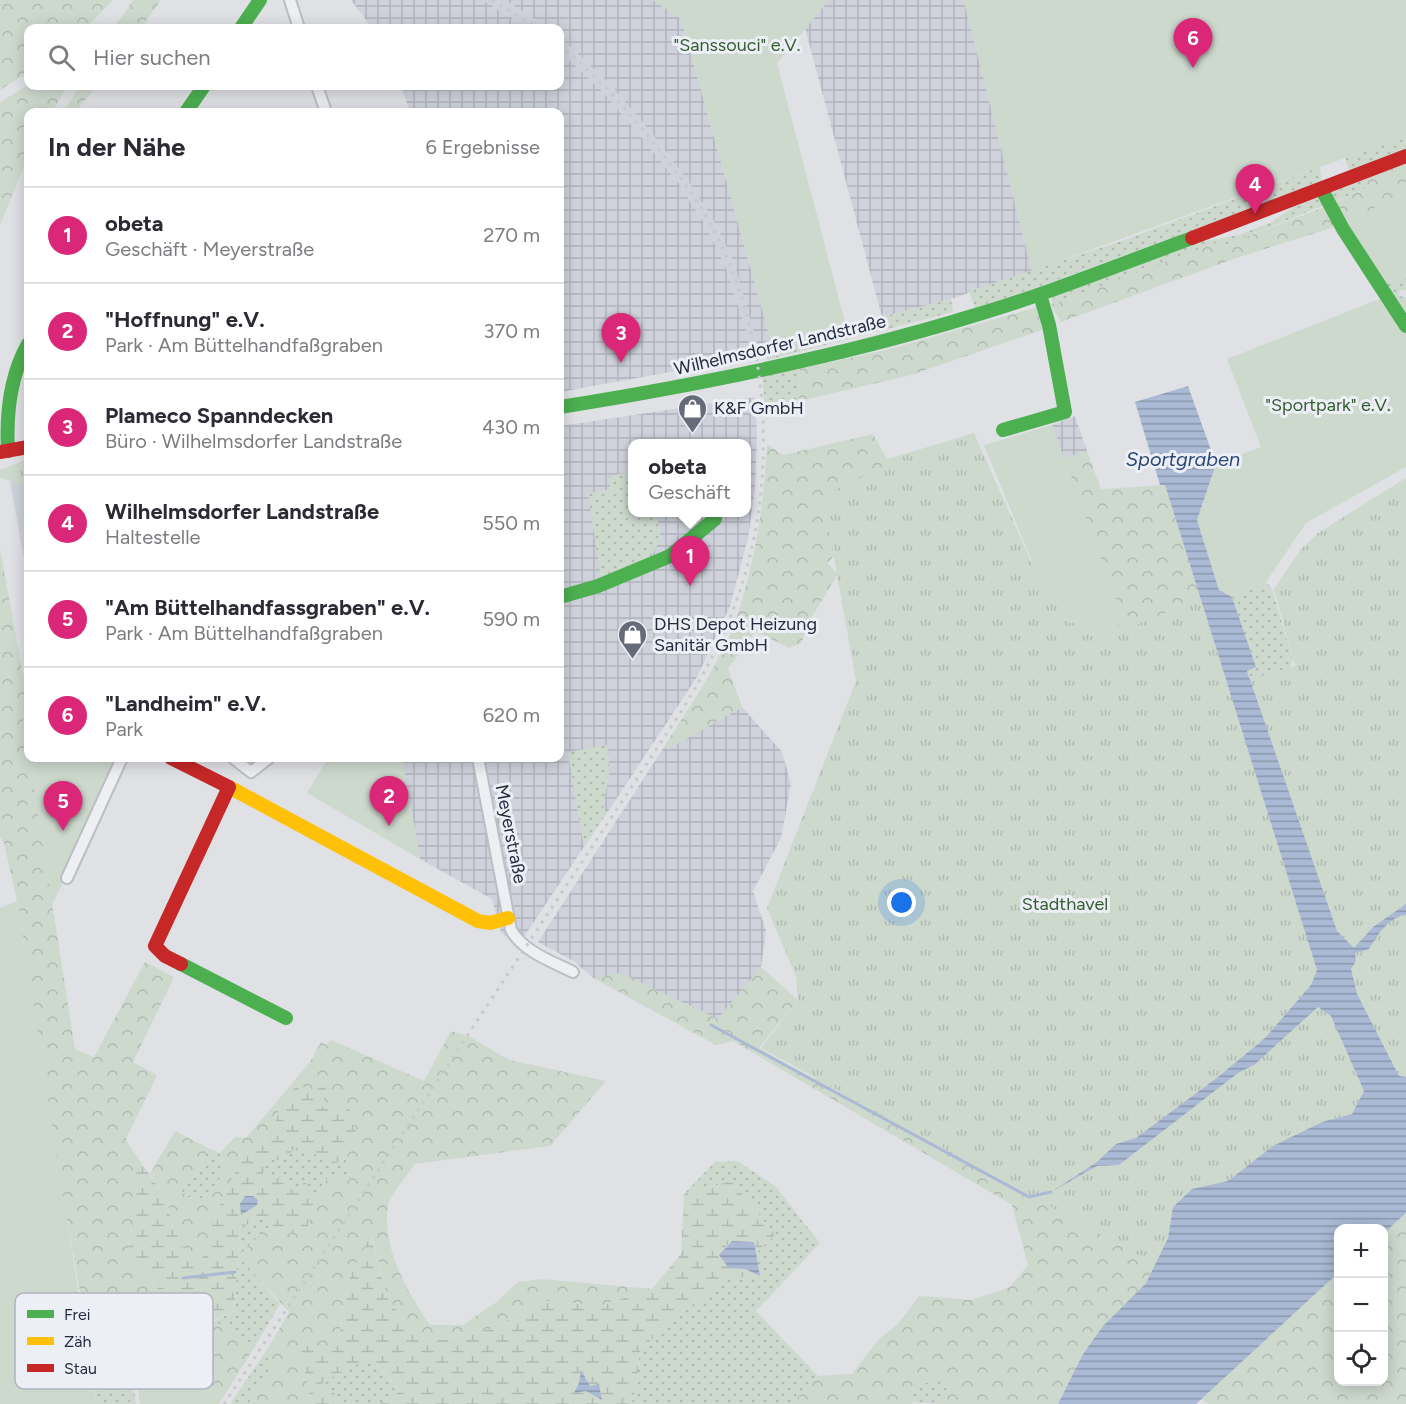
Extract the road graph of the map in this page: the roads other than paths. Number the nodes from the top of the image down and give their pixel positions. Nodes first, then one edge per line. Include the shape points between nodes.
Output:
1 (260, 0) edge
2 (290, 0) edge
3 (244, 24) edge
4 (298, 24) edge
5 (201, 90) edge
6 (318, 90) edge
7 (189, 108) edge
8 (325, 108) edge
9 (1406, 156) edge
10 (1322, 190) junction
11 (1040, 294) junction
12 (1406, 326) edge
13 (24, 353) edge
14 (564, 406) edge
15 (1003, 430) dead end
16 (24, 438) edge
17 (4, 445) edge
18 (24, 447) edge
19 (715, 519) dead end
20 (564, 596) edge
21 (120, 762) edge
22 (179, 762) edge
23 (238, 762) edge
24 (264, 762) edge
25 (479, 762) edge
26 (229, 787) junction
27 (67, 878) dead end
28 (508, 918) junction
29 (573, 972) dead end
30 (286, 1018) dead end

1 - 3 street
2 - 4 street
5 - 7 street
6 - 8 street
9 - 10 street, Wilhelmsdorfer Landstraße
10 - 11 street, Wilhelmsdorfer Landstraße
10 - 12 street via 1343,230
11 - 14 street, Wilhelmsdorfer Landstraße via 900,337 774,367
11 - 15 street via 1065,412
13 - 17 street via 17,369
16 - 17 street
17 - 18 street
19 - 20 street via 670,556
21 - 27 street
22 - 26 street
23 - 24 street via 251,772
25 - 28 street, Meyerstraße
26 - 28 street via 478,921 490,923
26 - 30 street via 155,946 158,952
28 - 29 street, Meyerstraße via 517,940

